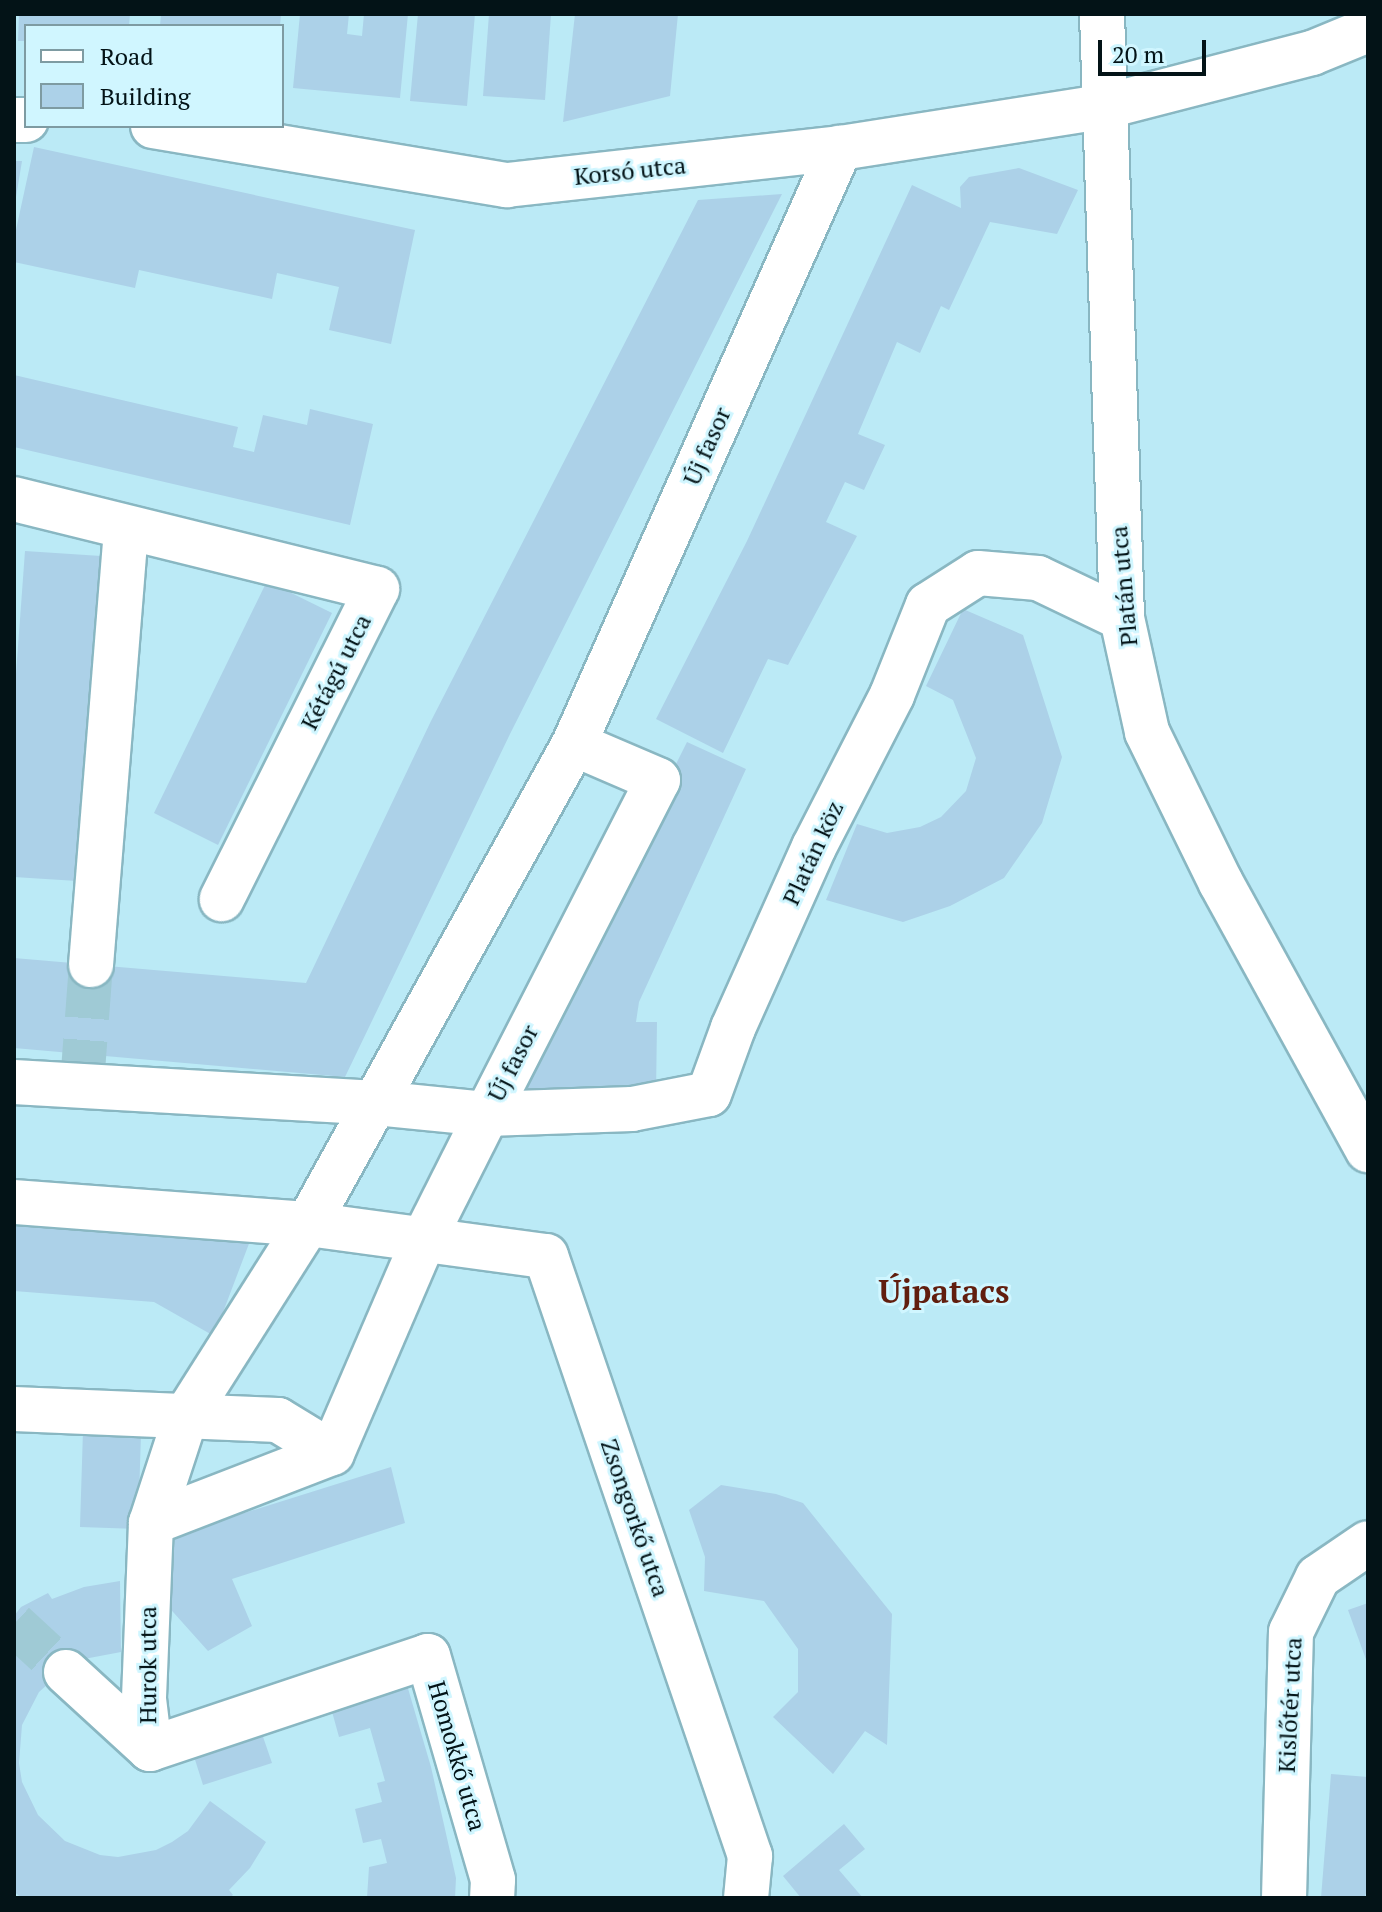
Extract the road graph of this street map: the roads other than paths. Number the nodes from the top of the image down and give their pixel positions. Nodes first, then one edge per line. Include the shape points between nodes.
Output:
1 (1102, 14) edge
2 (1368, 30) edge
3 (1107, 106) junction
4 (165, 128) edge
5 (840, 148) junction
6 (14, 499) edge
7 (126, 529) junction
8 (1122, 618) junction
9 (574, 744) junction
10 (222, 899) dead end
11 (91, 965) tunnel mouth
12 (14, 1082) edge
13 (376, 1103) junction
14 (487, 1114) junction
15 (1368, 1150) edge
16 (14, 1202) edge
17 (308, 1224) junction
18 (424, 1239) junction
19 (14, 1409) edge
20 (186, 1416) junction
21 (332, 1453) junction
22 (151, 1523) junction
23 (1368, 1543) edge
24 (387, 1668) joint
25 (66, 1672) tunnel mouth
26 (150, 1749) junction
27 (492, 1898) edge
28 (746, 1898) edge
29 (1284, 1898) edge

1 - 3 street, Platán utca
2 - 3 street, Korsó utca via 1312,53
3 - 5 street, Korsó utca
3 - 8 street, Platán utca
4 - 5 street, Korsó utca via 507,185
5 - 9 street, Új fasor
6 - 7 street, Kétágú utca
7 - 10 street, Kétágú utca via 377,589
7 - 11 street
8 - 14 street, Platán köz via 1038,578 978,573 928,605 892,695 814,847 709,1094 632,1109
8 - 15 street, Platán utca via 1147,732 1221,883
9 - 13 street, Új fasor
9 - 14 street, Új fasor via 658,780
12 - 13 street, Új fasor
13 - 14 street, Új fasor
13 - 17 street, Új fasor
14 - 18 street
16 - 17 street
17 - 18 street
17 - 20 street, Új fasor
18 - 21 street
18 - 28 street, Zsongorkő utca via 546,1256 750,1856
19 - 20 street
20 - 21 street via 278,1420
20 - 22 street, Új fasor
21 - 22 street
22 - 26 street, Hurok utca via 144,1699
23 - 29 street, Kislőtér utca via 1318,1577 1291,1632
24 - 26 street, Hurok utca
24 - 27 street, Homokkő utca via 428,1656 493,1880
25 - 26 street

